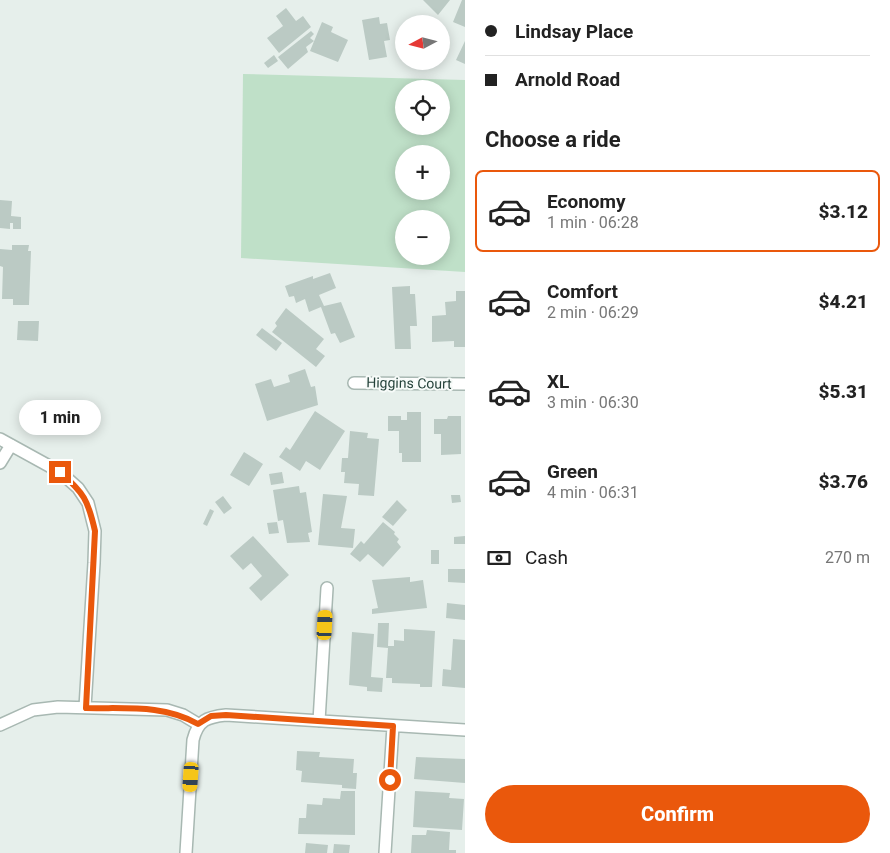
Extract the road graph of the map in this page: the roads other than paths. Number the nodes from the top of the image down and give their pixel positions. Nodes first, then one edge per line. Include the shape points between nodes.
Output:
1 (354, 382) dead end
2 (465, 384) edge
3 (0, 439) edge
4 (11, 445) junction
5 (0, 463) edge
6 (328, 588) dead end
7 (86, 708) junction
8 (319, 721) junction
9 (0, 724) edge
10 (198, 724) junction
11 (393, 726) junction
12 (465, 730) edge
13 (186, 853) edge
14 (385, 853) edge

1 - 2 street, Higgins Court
3 - 4 street
4 - 5 street
4 - 7 street via 60,472 78,488 88,503 95,531
6 - 8 street
7 - 9 street via 34,710
7 - 10 street via 167,710
8 - 10 street via 226,715 211,716
8 - 11 street
10 - 13 street via 193,740
11 - 12 street
11 - 14 street

